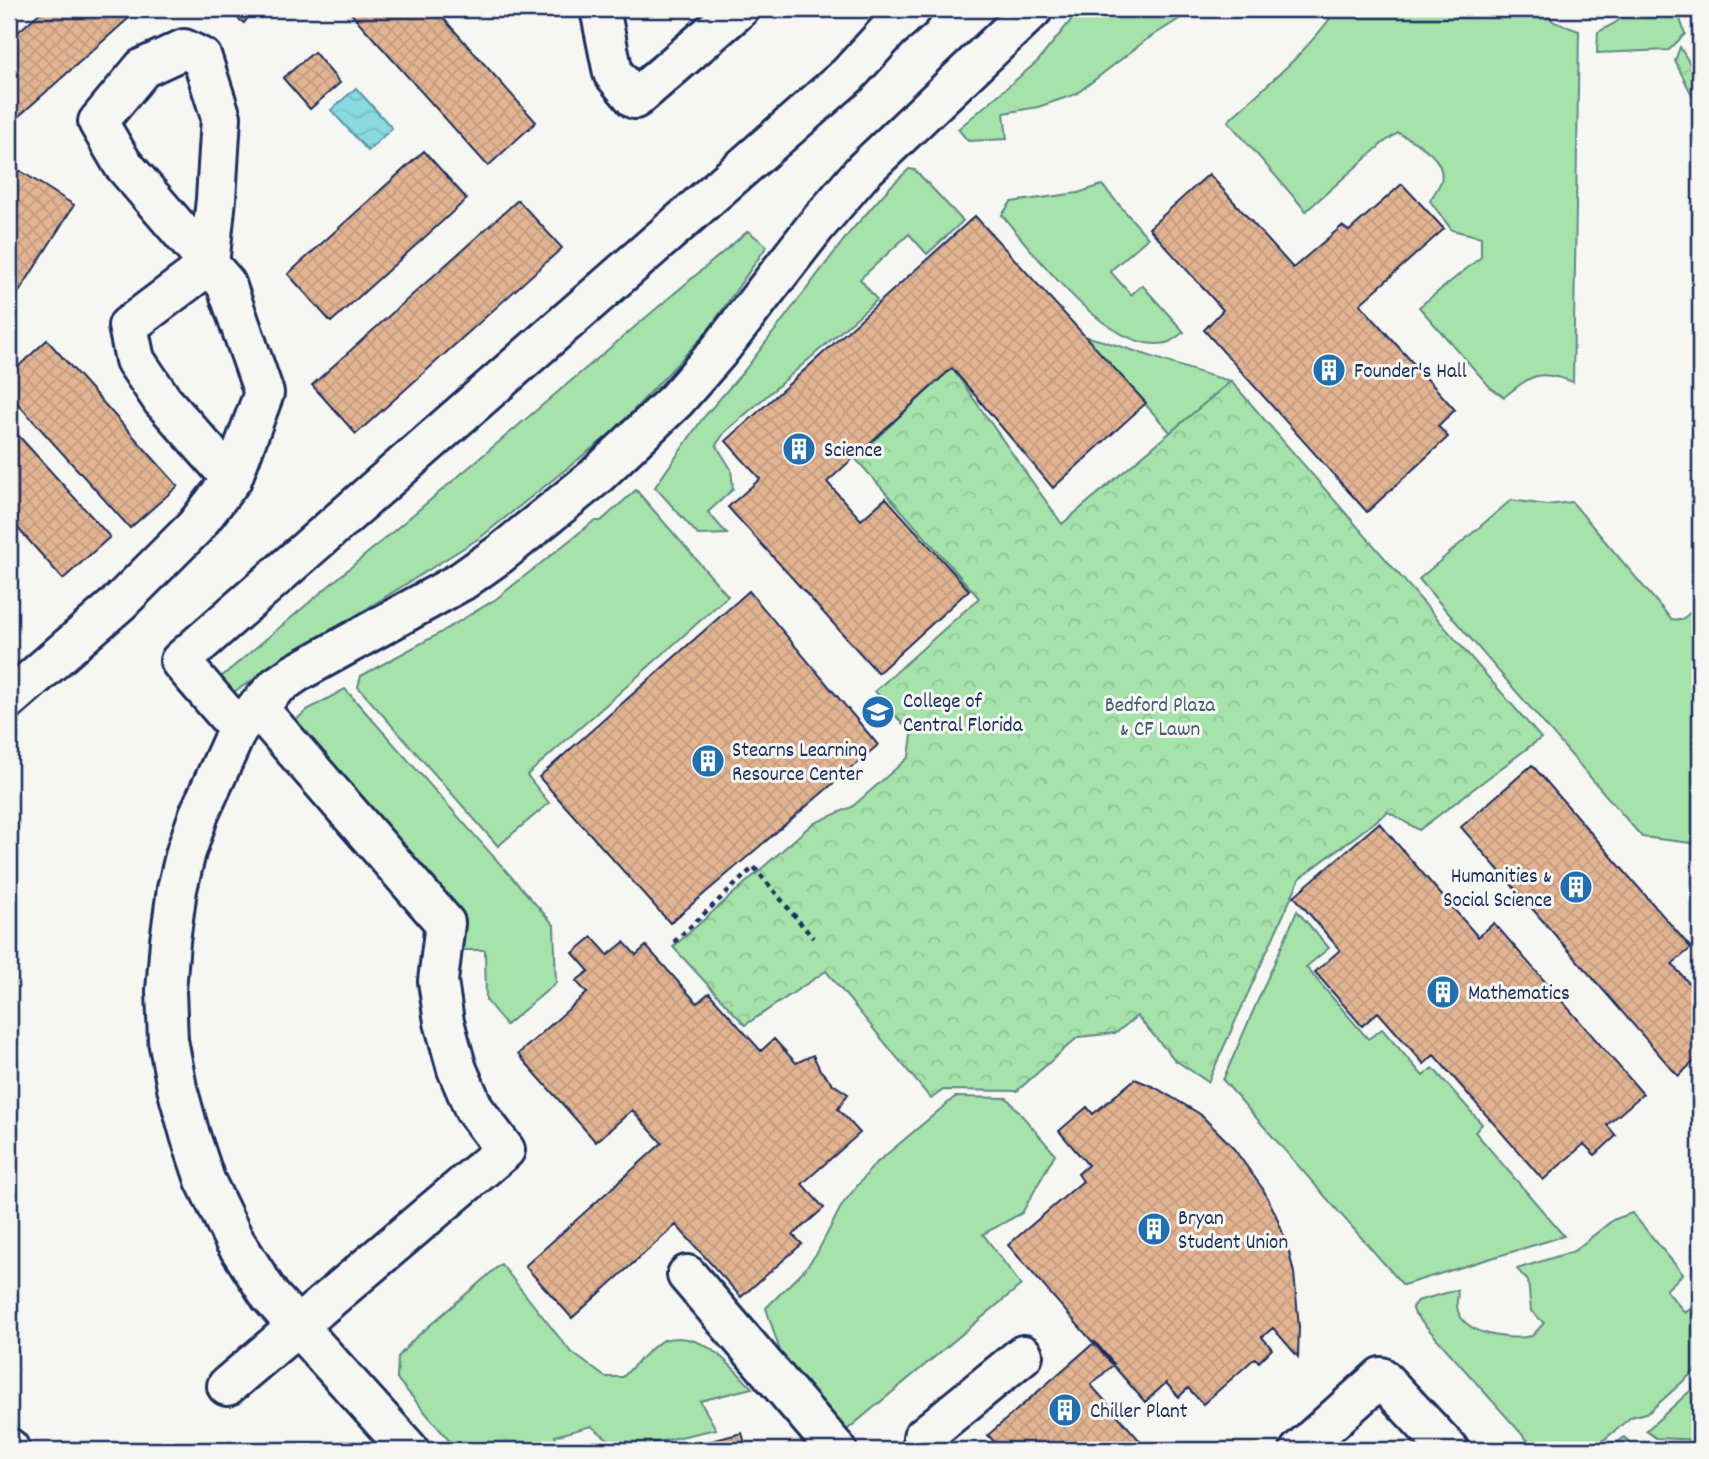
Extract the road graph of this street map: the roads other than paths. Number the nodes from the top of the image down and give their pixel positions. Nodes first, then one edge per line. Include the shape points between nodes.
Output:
1 (600, 9) edge
2 (739, 9) edge
3 (912, 9) edge
4 (1033, 9) edge
5 (209, 265) junction
6 (232, 479) junction
7 (21, 688) edge
8 (248, 718) junction
9 (687, 1275) dead end
10 (297, 1325) junction
11 (1023, 1354) dead end
12 (227, 1386) dead end
13 (922, 1446) edge
14 (409, 1450) edge
15 (837, 1450) edge
16 (1300, 1450) edge
17 (1449, 1450) edge

1 - 2 street via 613,73 635,99
3 - 8 street via 848,75 180,661
4 - 8 street via 864,170 676,400 594,478 462,581 277,686
5 - 5 street via 122,163 98,122 143,68 184,49 202,58 221,117
5 - 6 street via 226,285 264,393
5 - 6 street via 128,326 135,360 162,400
6 - 7 street via 195,527 119,603
8 - 10 street via 199,814 186,852 177,889 166,991 168,1040 177,1088 205,1180 234,1240 270,1296
8 - 10 street via 445,923 438,981 444,1022 474,1109 505,1150
9 - 15 street
10 - 12 street
10 - 14 street
11 - 13 street
16 - 17 street via 1381,1377

